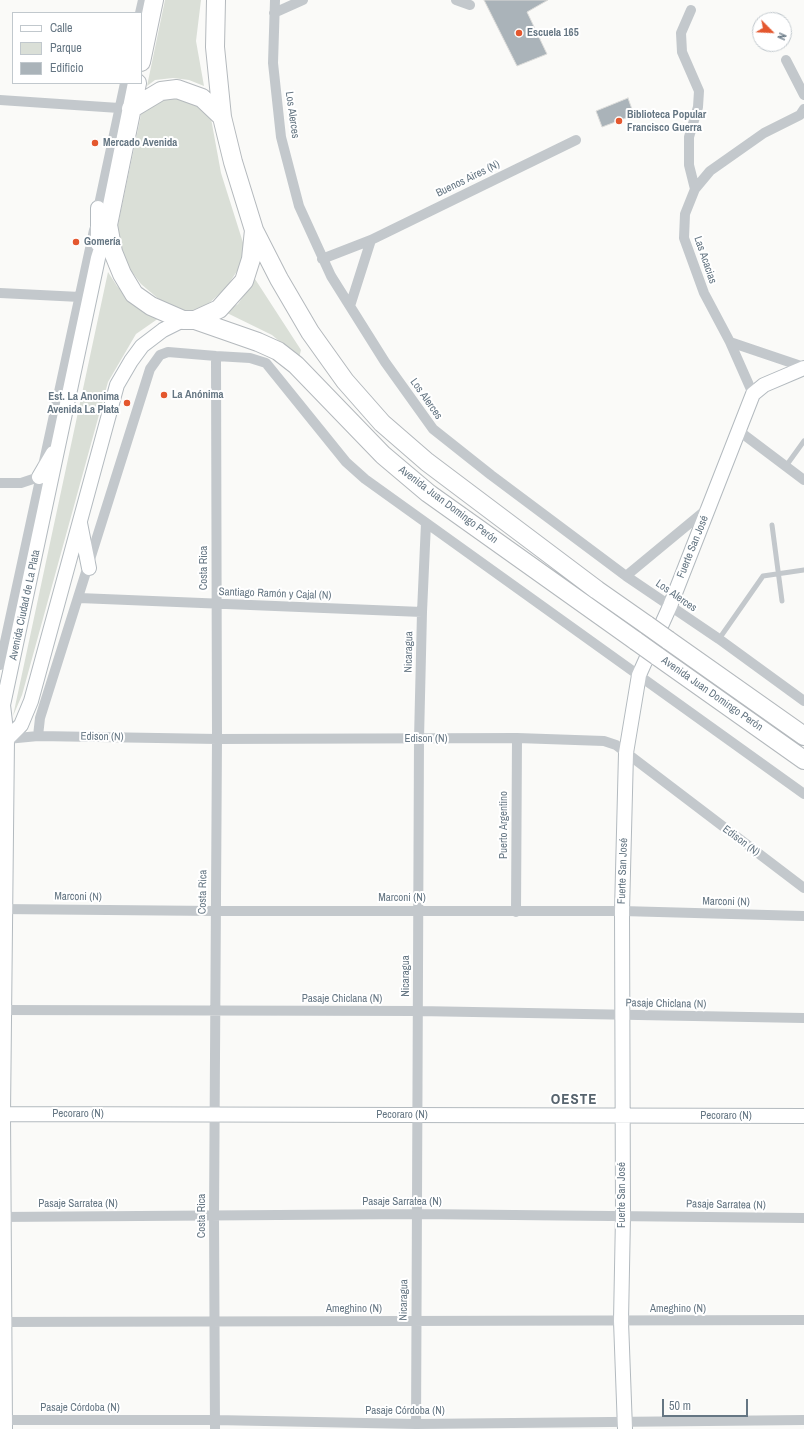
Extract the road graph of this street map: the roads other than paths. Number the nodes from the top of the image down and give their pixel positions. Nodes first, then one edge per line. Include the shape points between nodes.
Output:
1 (142, 0) edge
2 (154, 0) edge
3 (216, 0) edge
4 (275, 0) edge
5 (303, 0) edge
6 (456, 0) edge
7 (470, 5) dead end
8 (690, 10) dead end
9 (140, 12) edge
10 (274, 13) junction
11 (142, 57) edge
12 (786, 60) dead end
13 (125, 84) edge
14 (137, 84) edge
15 (804, 95) edge
16 (0, 100) edge
17 (125, 109) junction
18 (804, 109) edge
19 (222, 117) junction
20 (576, 140) dead end
21 (695, 189) junction
22 (98, 208) junction
23 (108, 225) junction
24 (254, 230) junction
25 (371, 240) junction
26 (98, 258) junction
27 (322, 259) junction
28 (0, 293) edge
29 (80, 297) junction
30 (350, 306) junction
31 (189, 320) junction
32 (730, 342) junction
33 (216, 356) junction
34 (804, 367) edge
35 (753, 394) junction
36 (739, 431) junction
37 (60, 441) junction
38 (804, 441) edge
39 (786, 466) junction
40 (39, 477) junction
41 (804, 480) edge
42 (0, 483) edge
43 (709, 508) junction
44 (80, 519) junction
45 (426, 523) junction
46 (772, 525) dead end
47 (89, 568) junction
48 (804, 570) edge
49 (778, 574) junction
50 (626, 576) junction
51 (79, 598) junction
52 (782, 601) dead end
53 (216, 604) junction
54 (670, 606) junction
55 (422, 612) junction
56 (718, 639) junction
57 (0, 666) edge
58 (639, 675) junction
59 (803, 697) edge
60 (38, 736) junction
61 (804, 736) edge
62 (419, 738) junction
63 (517, 738) junction
64 (4, 739) edge
65 (217, 740) junction
66 (626, 753) junction
67 (804, 760) edge
68 (804, 794) edge
69 (804, 888) edge
70 (2, 909) edge
71 (418, 910) junction
72 (214, 911) junction
73 (516, 912) junction
74 (622, 912) junction
75 (804, 916) edge
76 (2, 1010) edge
77 (215, 1010) junction
78 (418, 1011) junction
79 (621, 1016) junction
80 (804, 1018) edge
81 (2, 1114) edge
82 (215, 1115) junction
83 (417, 1115) junction
84 (622, 1116) junction
85 (804, 1116) edge
86 (417, 1214) junction
87 (214, 1215) junction
88 (2, 1216) edge
89 (623, 1216) junction
90 (804, 1218) edge
91 (804, 1320) edge
92 (416, 1321) junction
93 (621, 1321) junction
94 (3, 1322) edge
95 (214, 1322) junction
96 (804, 1420) edge
97 (5, 1425) edge
98 (215, 1425) edge
99 (416, 1426) edge
100 (625, 1426) edge
101 (664, 1429) edge

1 - 9 street
2 - 11 highway
3 - 19 highway via 214,47
4 - 10 street, Los Alerces
5 - 10 street
6 - 7 street
8 - 21 street via 681,33 682,52 699,91 698,108 689,137 689,165
10 - 27 street, Los Alerces via 273,63 281,137 299,206
12 - 15 street
13 - 17 street, Avenida Ciudad de La Plata
14 - 17 highway, Avenida Ciudad de La Plata
16 - 17 street
17 - 19 highway via 161,91 177,89 202,98
17 - 22 street, Avenida Ciudad de La Plata
17 - 23 highway, Avenida Ciudad de La Plata
18 - 21 street, Las Acacias via 710,171
19 - 24 highway
20 - 25 street, Buenos Aires (N)
21 - 32 street, Las Acacias via 685,214 684,238 704,293
22 - 26 street
22 - 29 street, Avenida Ciudad de La Plata
23 - 26 street, Avenida Ciudad de La Plata
23 - 31 highway, Avenida Juan Domingo Perón via 113,252 134,294 151,306
24 - 31 highway via 251,259 244,281 219,309
24 - 61 highway, Avenida Juan Domingo Perón, bridge via 310,332 345,381 382,423 427,462 647,625
25 - 27 street, Buenos Aires (N)
25 - 30 street
26 - 37 street, Avenida Ciudad de La Plata
27 - 30 street, Los Alerces
28 - 29 street
29 - 40 street, Avenida Ciudad de La Plata
30 - 50 street, Los Alerces via 432,429
31 - 44 street via 163,330 142,346 117,385
31 - 67 highway, Avenida Juan Domingo Perón, bridge via 258,342 278,352 296,365 383,455 428,493
32 - 34 street
32 - 35 street, Las Acacias
33 - 45 street via 250,358 266,363 346,462
33 - 47 street via 168,352 160,355 150,369
33 - 53 street, Costa Rica
34 - 35 street via 764,385
35 - 36 street, Fuerte San José
36 - 39 street
36 - 43 street, Fuerte San José
37 - 40 street
37 - 64 street, Avenida Ciudad de La Plata via 3,706
38 - 39 lane
39 - 41 street
40 - 42 street via 21,483
40 - 57 street, Avenida Ciudad de La Plata
43 - 50 street
43 - 54 street, Fuerte San José
44 - 47 street
44 - 64 street via 31,701 21,725
45 - 55 street, Nicaragua
45 - 58 street
46 - 49 lane
47 - 51 street
48 - 49 lane
49 - 52 lane
49 - 56 lane via 764,576
50 - 54 street, Los Alerces
51 - 53 street, Santiago Ramón y Cajal (N)
51 - 60 street via 40,718
53 - 55 street, Santiago Ramón y Cajal (N)
53 - 65 street, Costa Rica
54 - 56 street, Los Alerces
54 - 58 street, Fuerte San José
55 - 62 street, Nicaragua
56 - 59 street, Los Alerces
58 - 66 street, Fuerte San José
58 - 68 street
60 - 64 street, Edison (N)
60 - 65 street, Edison (N)
62 - 63 street, Edison (N)
62 - 65 street, Edison (N)
62 - 71 street, Nicaragua
63 - 66 street, Edison (N) via 604,741 616,745
63 - 73 street, Puerto Argentino
64 - 70 street, Avenida Ciudad de La Plata
65 - 72 street, Costa Rica
66 - 69 street, Edison (N)
66 - 74 street, Fuerte San José
70 - 72 street, Marconi (N)
70 - 76 street, Avenida Ciudad de La Plata
71 - 72 street, Marconi (N)
71 - 73 street, Marconi (N)
71 - 78 street, Nicaragua
72 - 77 street, Costa Rica
73 - 74 street, Marconi (N)
74 - 75 street, Marconi (N)
74 - 79 street, Fuerte San José
76 - 77 street, Pasaje Chiclana (N)
76 - 81 street, Avenida Ciudad de La Plata
77 - 78 street, Pasaje Chiclana (N)
77 - 82 street, Costa Rica
78 - 79 street, Pasaje Chiclana (N)
78 - 83 street, Nicaragua
79 - 80 street, Pasaje Chiclana (N)
79 - 84 street, Fuerte San José
81 - 82 street, Pecoraro (N)
81 - 88 street, Avenida Ciudad de La Plata
82 - 83 street, Pecoraro (N)
82 - 87 street, Costa Rica
83 - 84 street, Pecoraro (N)
83 - 86 street, Nicaragua
84 - 85 street, Pecoraro (N)
84 - 89 street, Fuerte San José
86 - 87 street, Pasaje Sarratea (N)
86 - 89 street, Pasaje Sarratea (N)
86 - 92 street, Nicaragua
87 - 88 street, Pasaje Sarratea (N)
87 - 95 street, Costa Rica
88 - 94 street, Avenida Ciudad de La Plata
89 - 90 street, Pasaje Sarratea (N)
89 - 93 street, Fuerte San José
91 - 93 street, Ameghino (N)
92 - 93 street, Ameghino (N)
92 - 95 street, Ameghino (N)
92 - 99 street, Nicaragua
93 - 100 street, Fuerte San José
94 - 95 street, Ameghino (N)
94 - 97 street, Avenida Ciudad de La Plata
95 - 98 street, Costa Rica
96 - 100 street, Pasaje Córdoba (N)
97 - 98 street, Pasaje Córdoba (N)
98 - 99 street, Pasaje Córdoba (N)
99 - 100 street, Pasaje Córdoba (N)
100 - 101 street via 656,1425

